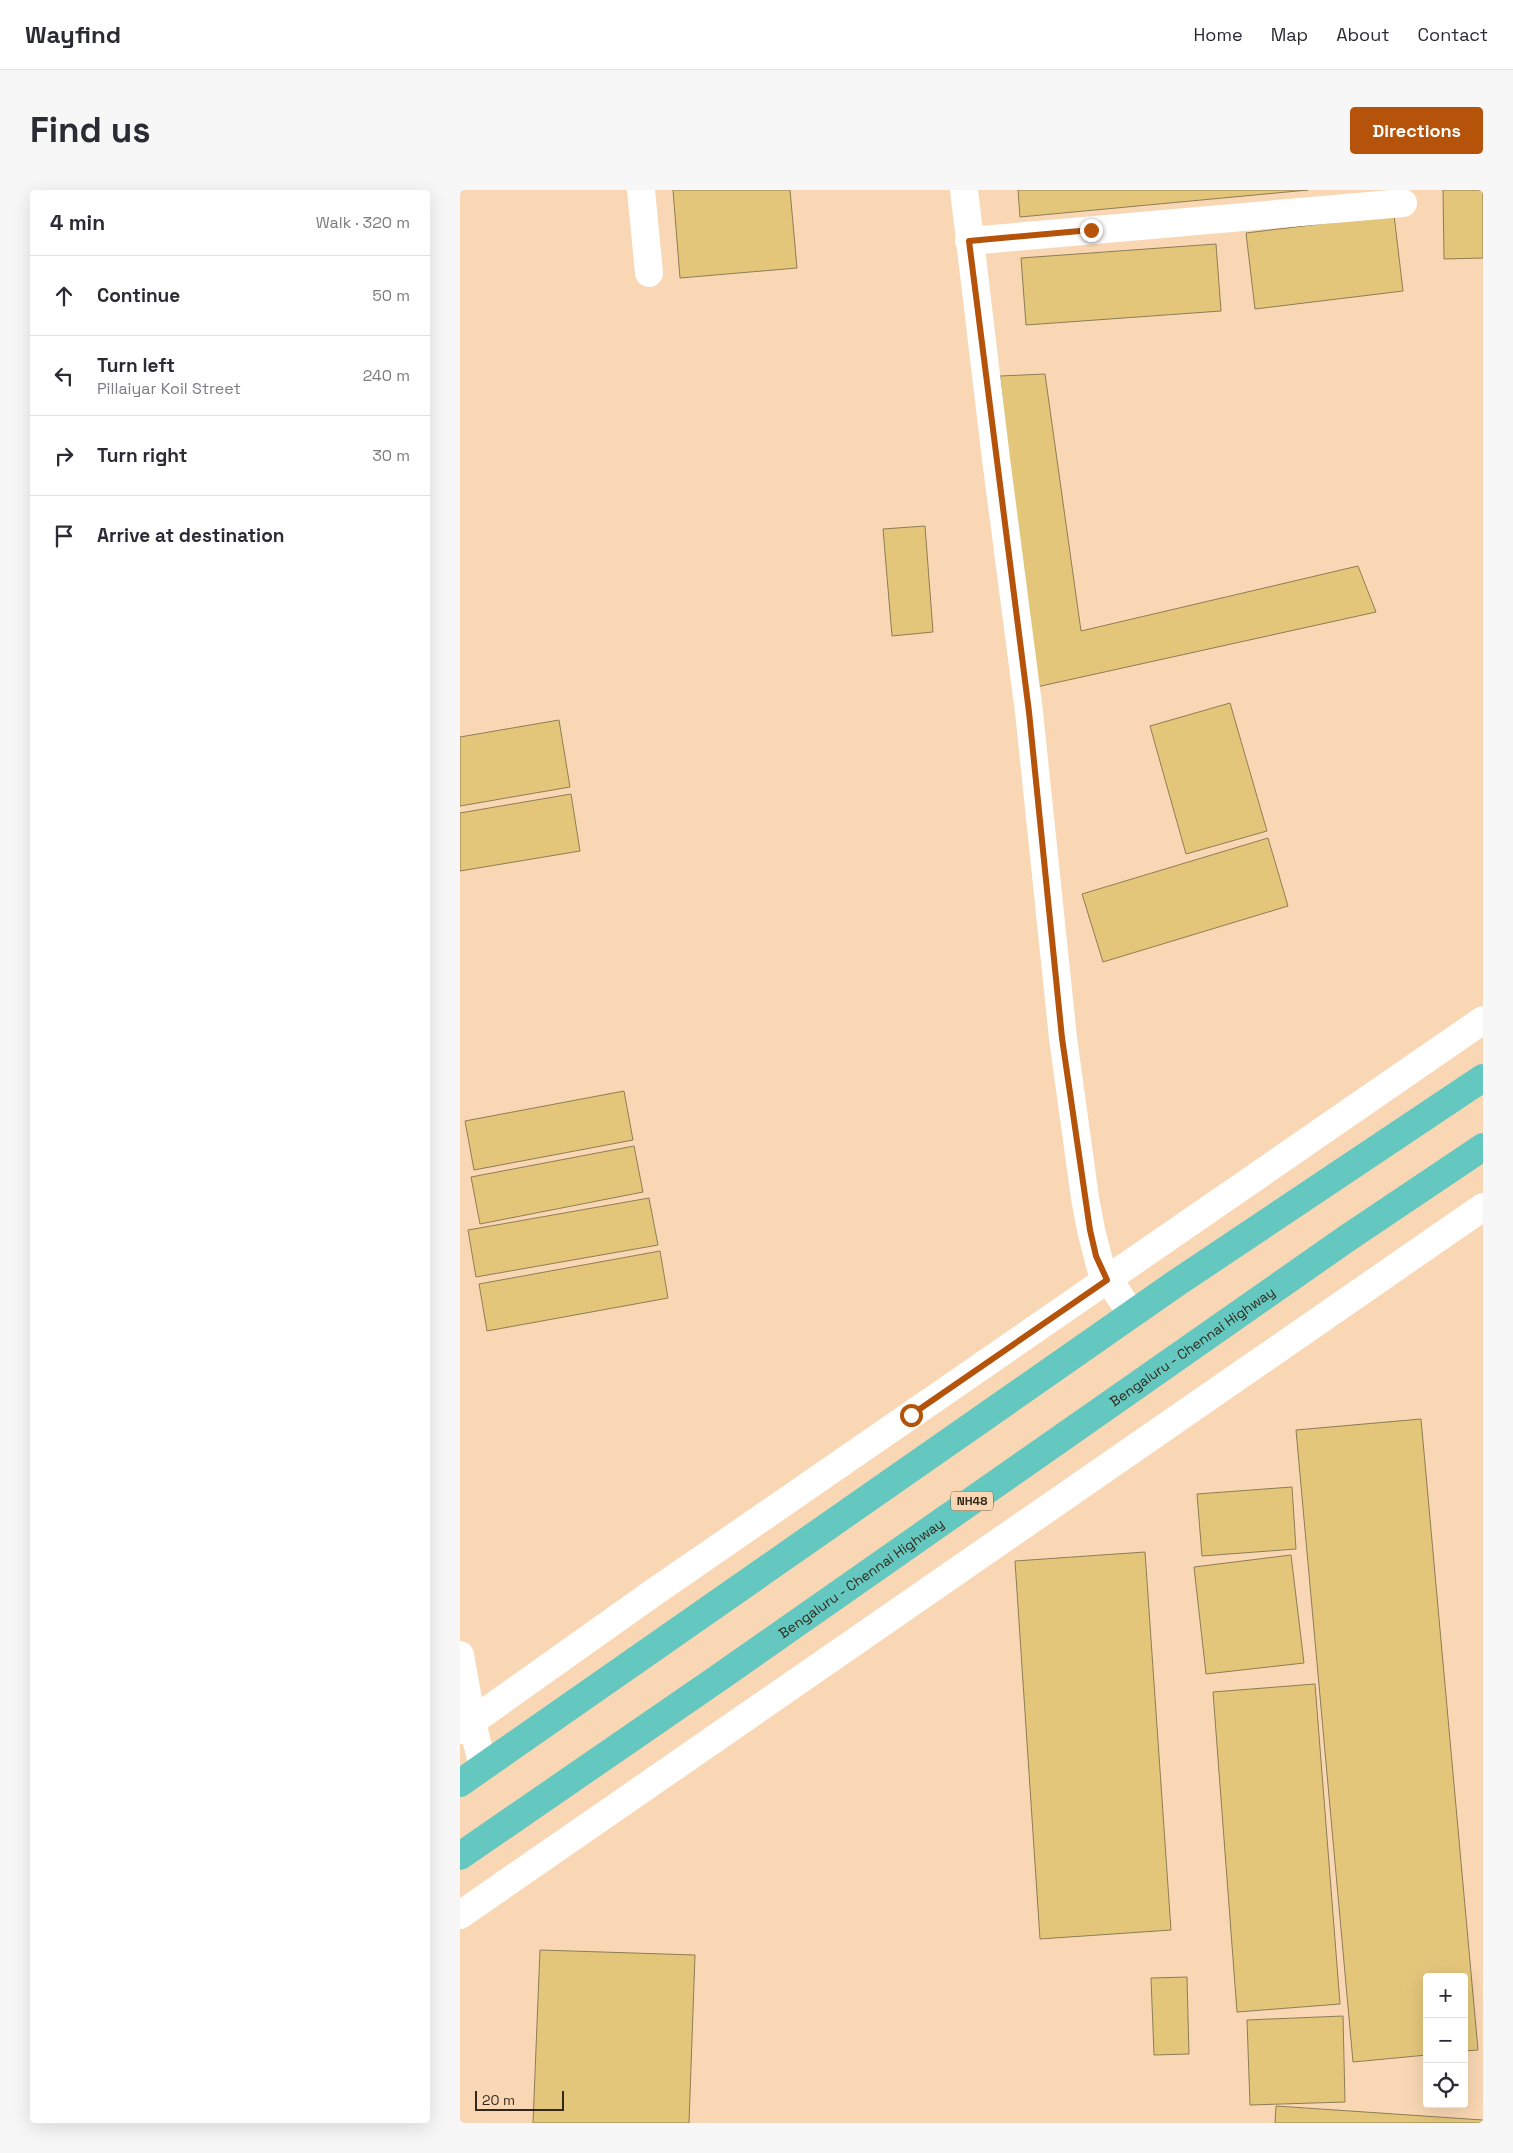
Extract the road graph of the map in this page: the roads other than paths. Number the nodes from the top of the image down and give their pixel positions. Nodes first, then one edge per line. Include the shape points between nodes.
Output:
1 (641, 190) edge
2 (964, 190) edge
3 (1403, 203) dead end
4 (969, 241) junction
5 (649, 273) dead end
6 (1483, 1020) edge
7 (1483, 1078) edge
8 (1483, 1147) edge
9 (1483, 1207) edge
10 (1107, 1280) junction
11 (1132, 1314) junction
12 (460, 1654) edge
13 (466, 1726) edge
14 (483, 1767) junction
15 (460, 1783) edge
16 (460, 1856) edge
17 (460, 1915) edge

1 - 5 street
2 - 4 street
3 - 4 street
4 - 10 street via 1029,712 1062,1038 1090,1230 1096,1256
6 - 10 street
7 - 11 highway
8 - 16 highway, Bengaluru - Chennai Highway / NH48
9 - 17 street
10 - 11 street
10 - 13 street
11 - 14 highway
12 - 13 street
13 - 14 street
14 - 15 highway

